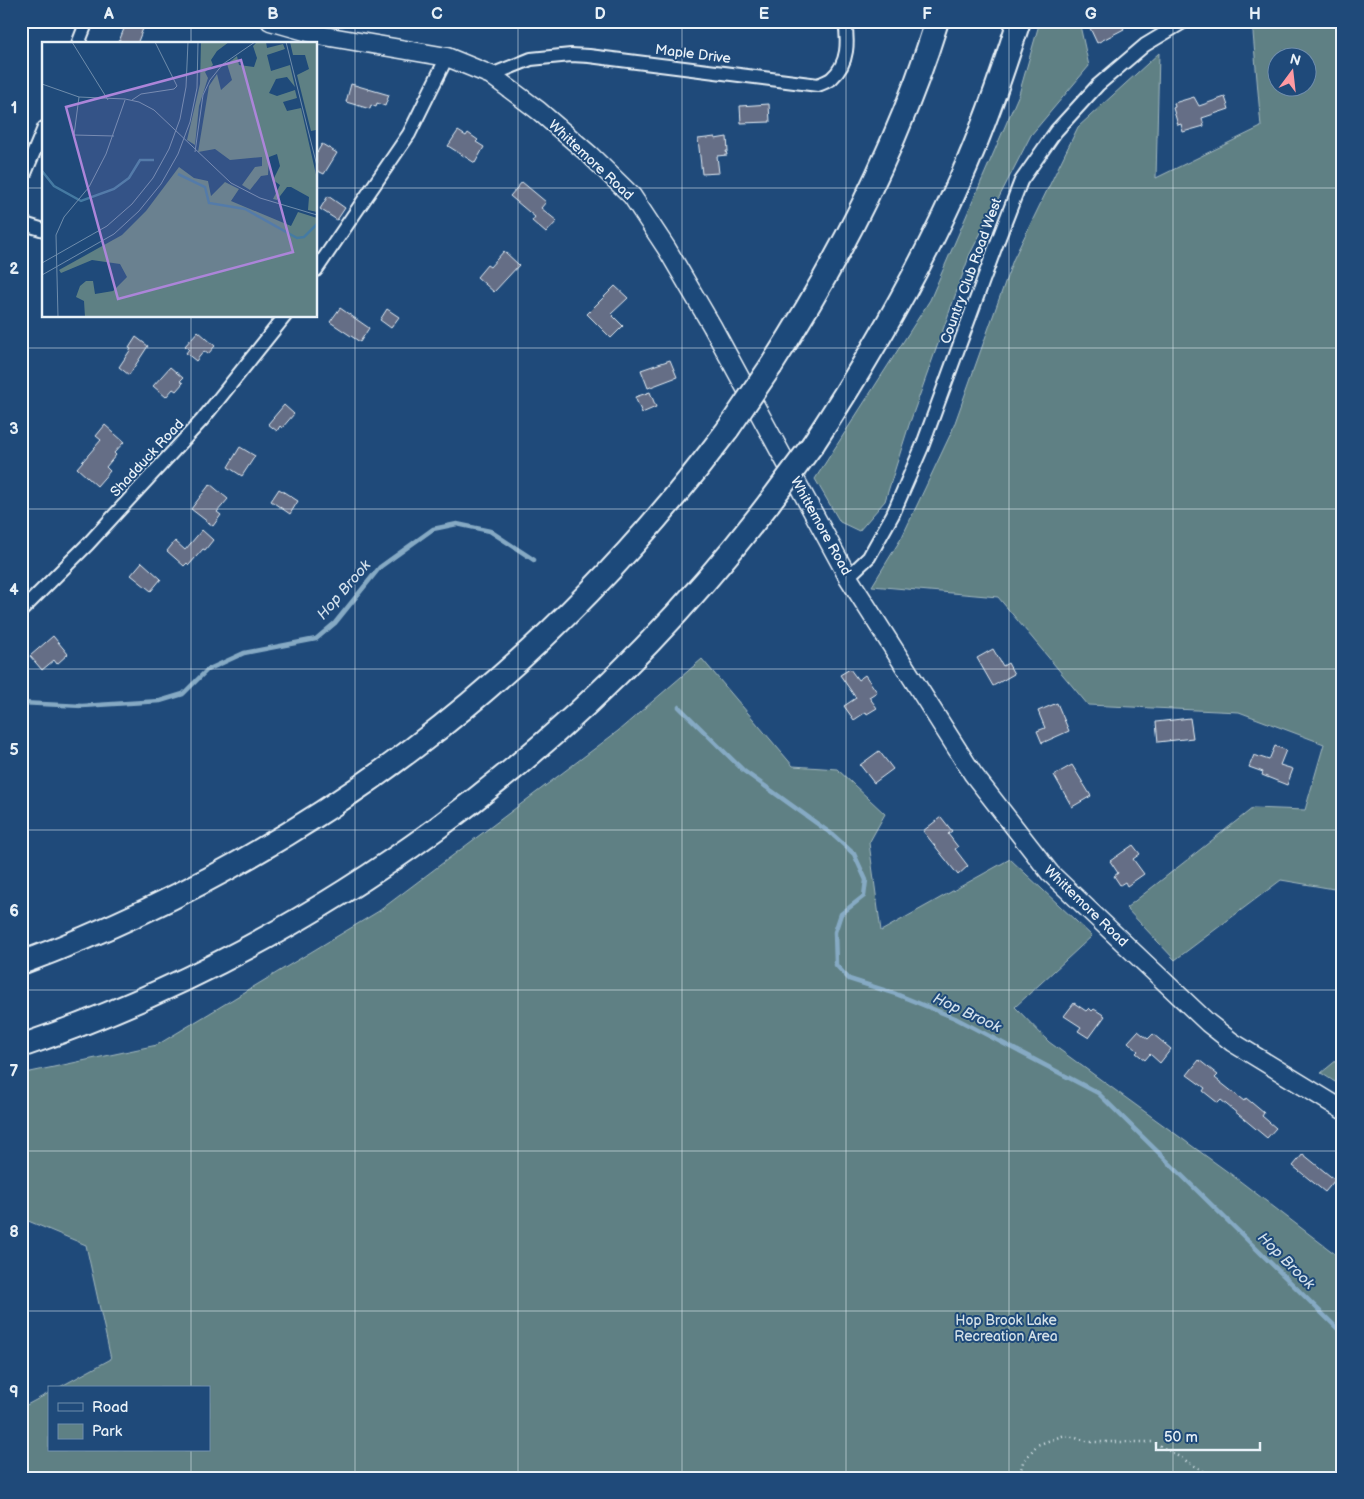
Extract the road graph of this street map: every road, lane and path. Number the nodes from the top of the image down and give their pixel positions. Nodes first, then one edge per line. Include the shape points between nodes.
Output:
1 (88, 21) edge
2 (270, 21) edge
3 (845, 21) edge
4 (937, 21) edge
5 (1019, 21) edge
6 (1185, 21) edge
7 (317, 28) edge
8 (79, 42) edge
9 (447, 57) junction
10 (491, 76) junction
11 (42, 133) edge
12 (21, 183) edge
13 (21, 224) edge
14 (42, 229) edge
15 (318, 267) edge
16 (283, 318) edge
17 (848, 577) junction
18 (21, 611) edge
19 (21, 963) edge
20 (21, 1046) edge
21 (1343, 1110) edge
22 (1019, 1478) edge
23 (1215, 1478) edge

1 - 8 street
2 - 7 main road, Whittemore Road
3 - 10 street, Maple Drive via 848,42 843,64 832,79 818,85 571,55 531,58
4 - 19 highway, bridge via 889,148 818,291 728,429 623,558 488,690 392,766 341,801 182,893 68,946
5 - 20 highway, bridge via 961,179 871,353 813,444 723,561 680,610 588,704 540,747 440,827 385,864 328,901 217,963 98,1018
6 - 17 street, Country Club Road West via 1145,45 1098,85 1056,131 1021,181 922,447 893,514 869,556
7 - 9 main road, Whittemore Road
9 - 10 main road, Whittemore Road
9 - 15 street via 409,134
10 - 17 main road, Whittemore Road via 590,154 632,196 668,249 712,326
11 - 12 street
13 - 14 street
16 - 18 street, Shadduck Road via 202,420 88,544
17 - 21 main road, Whittemore Road via 973,774 1050,873 1214,1028
22 - 23 path via 1023,1462 1037,1445 1065,1435 1090,1442 1154,1442

